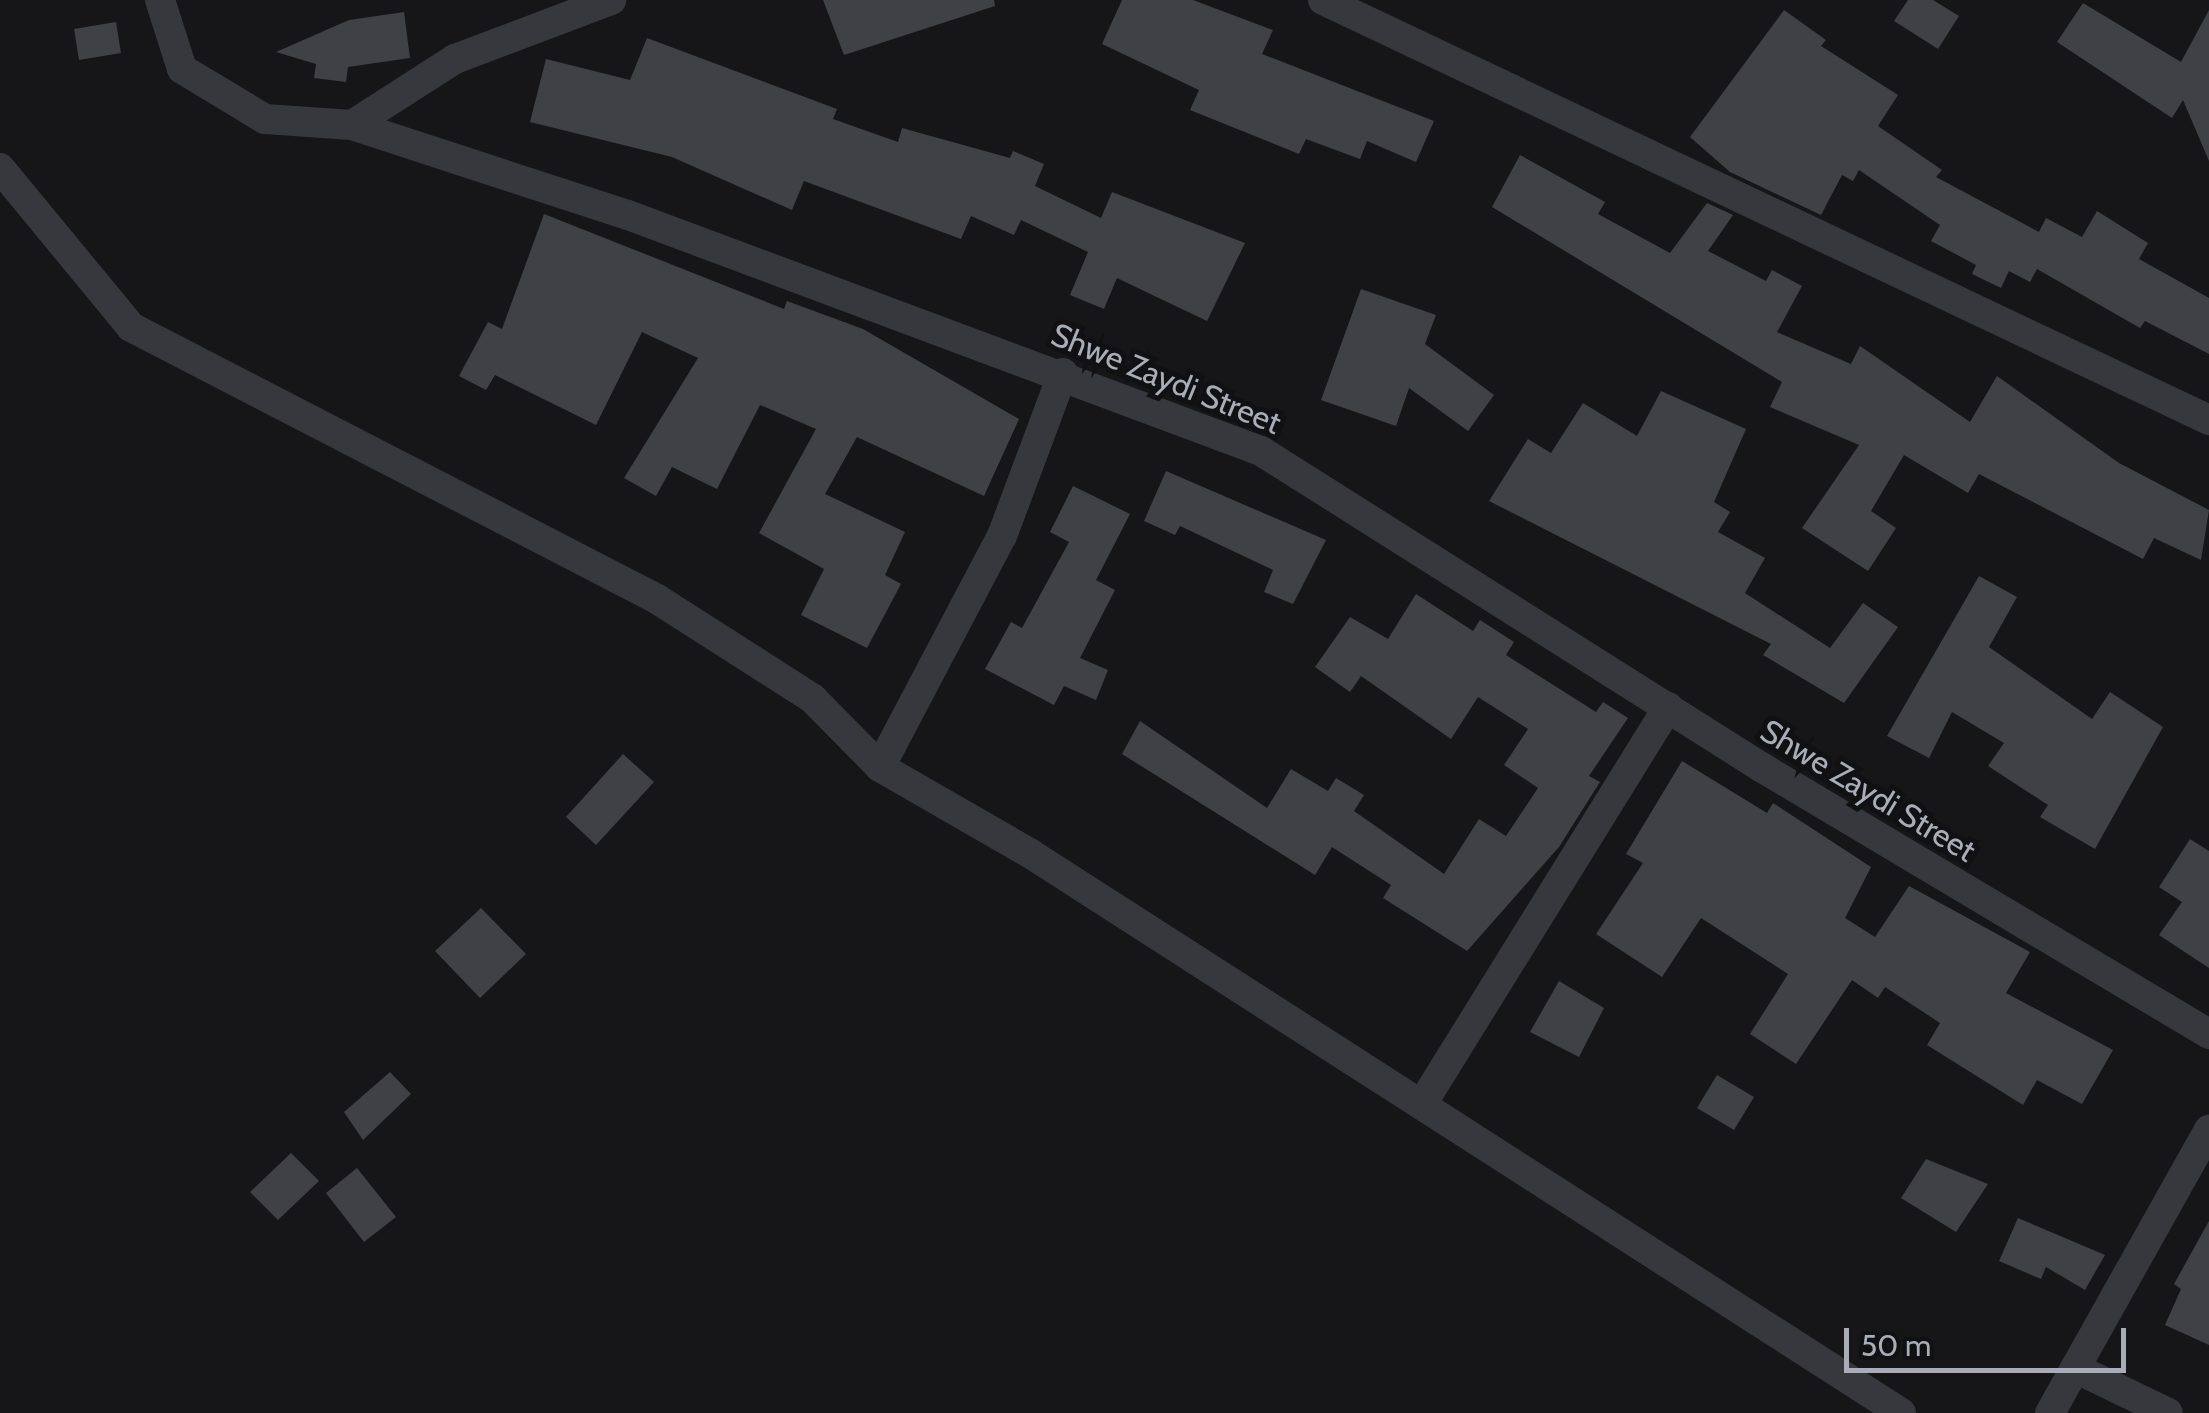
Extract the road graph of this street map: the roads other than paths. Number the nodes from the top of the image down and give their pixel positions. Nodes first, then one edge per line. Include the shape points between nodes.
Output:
1 (160, 0) edge
2 (611, 0) edge
3 (1323, 0) edge
4 (352, 125) junction
5 (0, 168) edge
6 (1063, 373) junction
7 (2209, 420) edge
8 (1668, 706) junction
9 (880, 767) junction
10 (2209, 1034) edge
11 (1422, 1104) junction
12 (2209, 1130) edge
13 (2074, 1368) junction
14 (1901, 1413) edge
15 (2050, 1413) edge
16 (2168, 1413) edge

1 - 4 street, Shwe Zaydi Street via 182,69 265,120
2 - 4 street via 456,60
3 - 7 street
4 - 6 street, Shwe Zaydi Street
5 - 9 street via 131,327 657,599 812,698
6 - 8 street, Shwe Zaydi Street via 1261,452
6 - 9 street via 1002,536
8 - 10 street, Shwe Zaydi Street
8 - 11 street
9 - 11 street
11 - 14 street
12 - 13 street
13 - 15 street
13 - 16 street

